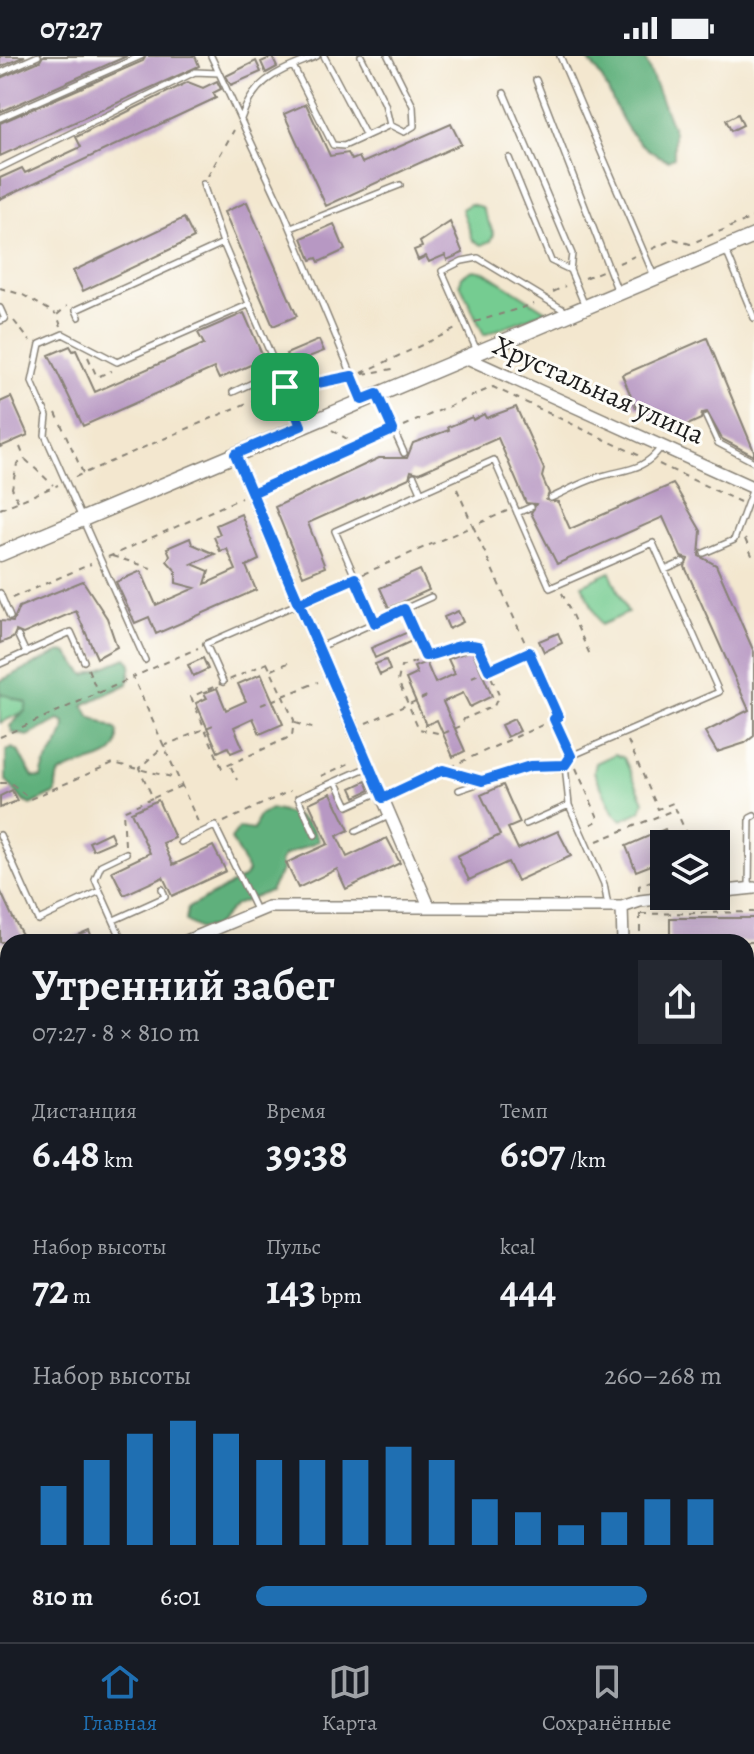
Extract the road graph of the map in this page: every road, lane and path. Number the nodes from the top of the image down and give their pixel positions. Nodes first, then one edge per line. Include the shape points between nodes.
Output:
1 (38, 56) edge
2 (141, 56) edge
3 (211, 56) edge
4 (317, 56) edge
5 (324, 56) edge
6 (361, 56) edge
7 (388, 56) edge
8 (560, 56) edge
9 (293, 66) junction
10 (0, 73) edge
11 (219, 73) junction
12 (536, 80) dead end
13 (504, 93) dead end
14 (0, 118) edge
15 (240, 120) junction
16 (390, 125) junction
17 (366, 136) junction
18 (509, 158) dead end
19 (0, 168) edge
20 (203, 184) joint
21 (400, 185) dead end
22 (754, 217) edge
23 (291, 228) junction
24 (754, 236) edge
25 (223, 243) junction
26 (725, 247) junction
27 (644, 252) junction
28 (608, 268) junction
29 (570, 270) junction
30 (655, 277) junction
31 (575, 282) junction
32 (0, 288) edge
33 (618, 292) junction
34 (543, 298) junction
35 (250, 304) junction
36 (585, 306) junction
37 (0, 308) edge
38 (569, 314) junction
39 (57, 315) dead end
40 (79, 317) dead end
41 (754, 318) edge
42 (2, 320) edge
43 (466, 325) junction
44 (472, 354) junction
45 (37, 356) junction
46 (398, 368) dead end
47 (278, 371) junction
48 (352, 376) junction
49 (285, 387) junction
50 (233, 392) dead end
51 (377, 394) junction
52 (362, 400) junction
53 (53, 406) dead end
54 (706, 417) dead end
55 (301, 426) junction
56 (329, 429) dead end
57 (393, 430) junction
58 (358, 446) junction
59 (662, 446) junction
60 (20, 447) dead end
61 (404, 453) dead end
62 (235, 454) junction
63 (26, 460) junction
64 (651, 461) junction
65 (754, 462) edge
66 (83, 474) junction
67 (414, 476) dead end
68 (452, 478) junction
69 (66, 481) junction
70 (54, 486) junction
71 (753, 487) edge
72 (421, 492) junction
73 (252, 493) junction
74 (551, 498) dead end
75 (18, 502) junction
76 (746, 505) junction
77 (531, 507) dead end
78 (0, 509) edge
79 (516, 510) junction
80 (83, 519) junction
81 (473, 526) junction
82 (739, 526) junction
83 (704, 553) dead end
84 (0, 554) edge
85 (111, 555) junction
86 (101, 560) junction
87 (754, 560) edge
88 (683, 562) dead end
89 (151, 568) dead end
90 (665, 570) junction
91 (355, 578) junction
92 (558, 584) junction
93 (0, 593) edge
94 (431, 597) dead end
95 (4, 602) junction
96 (298, 603) junction
97 (404, 609) junction
98 (10, 617) dead end
99 (375, 623) junction
100 (18, 636) dead end
101 (206, 644) junction
102 (317, 649) junction
103 (529, 652) junction
104 (26, 653) junction
105 (590, 655) dead end
106 (425, 656) junction
107 (145, 660) dead end
108 (84, 661) joint
109 (288, 663) dead end
110 (0, 664) edge
111 (489, 670) junction
112 (271, 671) junction
113 (133, 677) junction
114 (472, 677) dead end
115 (323, 680) dead end
116 (223, 682) junction
117 (98, 693) junction
118 (282, 695) junction
119 (427, 696) dead end
120 (261, 705) dead end
121 (408, 705) junction
122 (554, 719) junction
123 (294, 722) junction
124 (218, 723) dead end
125 (205, 728) junction
126 (315, 729) dead end
127 (353, 729) junction
128 (625, 733) junction
129 (0, 737) edge
130 (164, 746) junction
131 (571, 756) junction
132 (358, 760) dead end
133 (230, 764) junction
134 (565, 765) junction
135 (369, 766) junction
136 (139, 768) junction
137 (443, 770) junction
138 (179, 779) junction
139 (237, 780) dead end
140 (315, 780) dead end
141 (336, 781) junction
142 (482, 781) junction
143 (0, 783) edge
144 (182, 785) junction
145 (301, 786) dead end
146 (459, 790) dead end
147 (381, 795) junction
148 (153, 798) junction
149 (569, 805) junction
150 (676, 809) junction
151 (390, 815) junction
152 (754, 816) edge
153 (526, 824) dead end
154 (215, 826) junction
155 (685, 830) edge
156 (356, 831) dead end
157 (202, 832) junction
158 (0, 835) edge
159 (315, 835) dead end
160 (588, 835) dead end
161 (181, 842) dead end
162 (592, 843) dead end
163 (126, 853) joint
164 (650, 882) edge
165 (752, 888) edge
166 (162, 889) dead end
167 (730, 890) edge
168 (100, 891) junction
169 (640, 897) dead end
170 (650, 900) edge
171 (429, 906) junction
172 (608, 907) junction
173 (622, 907) junction
174 (256, 911) junction
175 (754, 912) edge
176 (640, 914) dead end
177 (114, 920) junction
178 (120, 934) edge
179 (189, 934) edge
180 (623, 934) edge

1 - 10 lane
2 - 14 lane
3 - 11 lane
4 - 9 lane
5 - 17 lane
6 - 16 lane
7 - 16 lane via 413,106 414,126 404,132
8 - 27 lane
9 - 15 lane via 268,77 248,96
9 - 17 lane via 333,145
11 - 15 lane
11 - 19 lane via 195,72
12 - 28 lane
13 - 29 lane via 572,254
15 - 20 path
15 - 23 lane
16 - 17 lane
18 - 29 lane via 551,261
20 - 25 lane
21 - 23 lane
22 - 27 path via 690,244 674,239
23 - 48 lane
24 - 26 street, Хрустальная улица
25 - 35 lane
25 - 40 lane via 76,310
26 - 30 street, Хрустальная улица
26 - 41 lane
27 - 28 path
27 - 30 lane
28 - 31 path
28 - 33 lane
29 - 31 lane
30 - 33 street, Хрустальная улица
31 - 34 path
31 - 36 lane
32 - 39 path
33 - 36 street, Хрустальная улица
34 - 38 lane
34 - 43 path
34 - 43 lane via 478,258 462,261 442,271
35 - 45 lane via 117,362 63,334 40,344
35 - 47 lane
36 - 38 street, Хрустальная улица
37 - 42 lane
38 - 44 street, Хрустальная улица
42 - 45 path via 13,320 26,332
43 - 44 lane
43 - 46 path via 357,375
44 - 51 street, Хрустальная улица
44 - 59 street, Хрустальная улица
45 - 69 lane via 32,382 47,416 45,435
47 - 49 lane
47 - 50 lane
48 - 49 path
48 - 52 lane
49 - 55 lane
49 - 66 path
51 - 52 street, Хрустальная улица
51 - 57 lane
52 - 55 street, Хрустальная улица
53 - 66 path
54 - 65 lane via 718,443
55 - 62 street, Хрустальная улица
56 - 58 path
57 - 58 path
57 - 61 lane
57 - 64 path via 493,387
58 - 73 path
59 - 64 lane
59 - 71 street, Хрустальная улица
60 - 63 path
62 - 73 street
62 - 80 street, Хрустальная улица
63 - 70 path
63 - 75 path via 17,464 12,488
64 - 74 lane
64 - 76 path
66 - 69 path
67 - 72 lane
68 - 72 lane
68 - 79 lane via 494,460
68 - 81 path
69 - 70 path
69 - 80 lane
70 - 75 path
71 - 76 lane
72 - 91 lane via 335,531
73 - 85 path
73 - 96 street
75 - 78 path
76 - 82 lane
77 - 79 lane
79 - 81 path
79 - 92 lane via 550,588
80 - 84 street, Хрустальная улица
80 - 86 lane
81 - 91 path
81 - 103 path
82 - 83 lane via 734,540
82 - 87 path
85 - 86 path
85 - 89 path
86 - 95 path
86 - 107 lane
88 - 90 lane
90 - 92 lane via 653,543
90 - 128 lane via 719,692
91 - 96 path
91 - 99 lane
92 - 105 path
93 - 95 lane
94 - 97 lane
95 - 98 lane
96 - 101 lane
96 - 102 street
97 - 99 lane
97 - 106 lane
99 - 102 lane
100 - 104 lane
101 - 113 path
101 - 116 lane
102 - 127 street
103 - 111 path
103 - 122 path via 558,717
104 - 108 lane via 71,632
104 - 110 lane
106 - 111 path via 465,643 478,646
106 - 121 path via 401,667 398,681
108 - 117 path
109 - 112 path
111 - 114 path
111 - 121 path via 499,695 494,706 464,719 461,726 442,734 419,729
112 - 116 path via 267,663
112 - 118 path
113 - 117 path
113 - 130 path
115 - 118 path
116 - 125 path via 191,697
117 - 129 path
118 - 120 path
118 - 123 path
119 - 121 path
121 - 127 path
122 - 131 path
122 - 137 path
123 - 126 path
123 - 133 path via 292,736
124 - 125 path
125 - 130 path
125 - 133 path via 222,768
127 - 135 street
128 - 131 lane
128 - 150 path via 658,809 673,803
130 - 136 path
130 - 138 path
131 - 134 lane
131 - 160 path via 599,820 585,827
132 - 140 path
133 - 139 path
134 - 142 lane via 530,766
134 - 149 lane
135 - 141 lane
135 - 147 street
136 - 138 path
136 - 143 path via 113,763 30,799 11,783
136 - 148 path
137 - 142 path
137 - 147 path
138 - 144 path
141 - 147 lane via 348,806
141 - 159 lane via 298,798
142 - 146 lane
144 - 148 path
144 - 157 path
145 - 154 path
147 - 151 street
148 - 163 path via 123,811
149 - 153 lane
149 - 172 lane via 604,884
150 - 155 path
150 - 162 path
151 - 156 lane
151 - 171 street
152 - 165 lane
154 - 157 lane
154 - 174 lane
157 - 161 lane
158 - 168 lane via 38,920
163 - 168 lane via 101,865 95,879
164 - 169 path via 639,886
165 - 167 street
166 - 177 lane via 165,897
168 - 177 lane
170 - 173 street
171 - 172 street
171 - 174 street
172 - 173 street
173 - 180 street
174 - 179 street
175 - 176 path
177 - 178 lane

